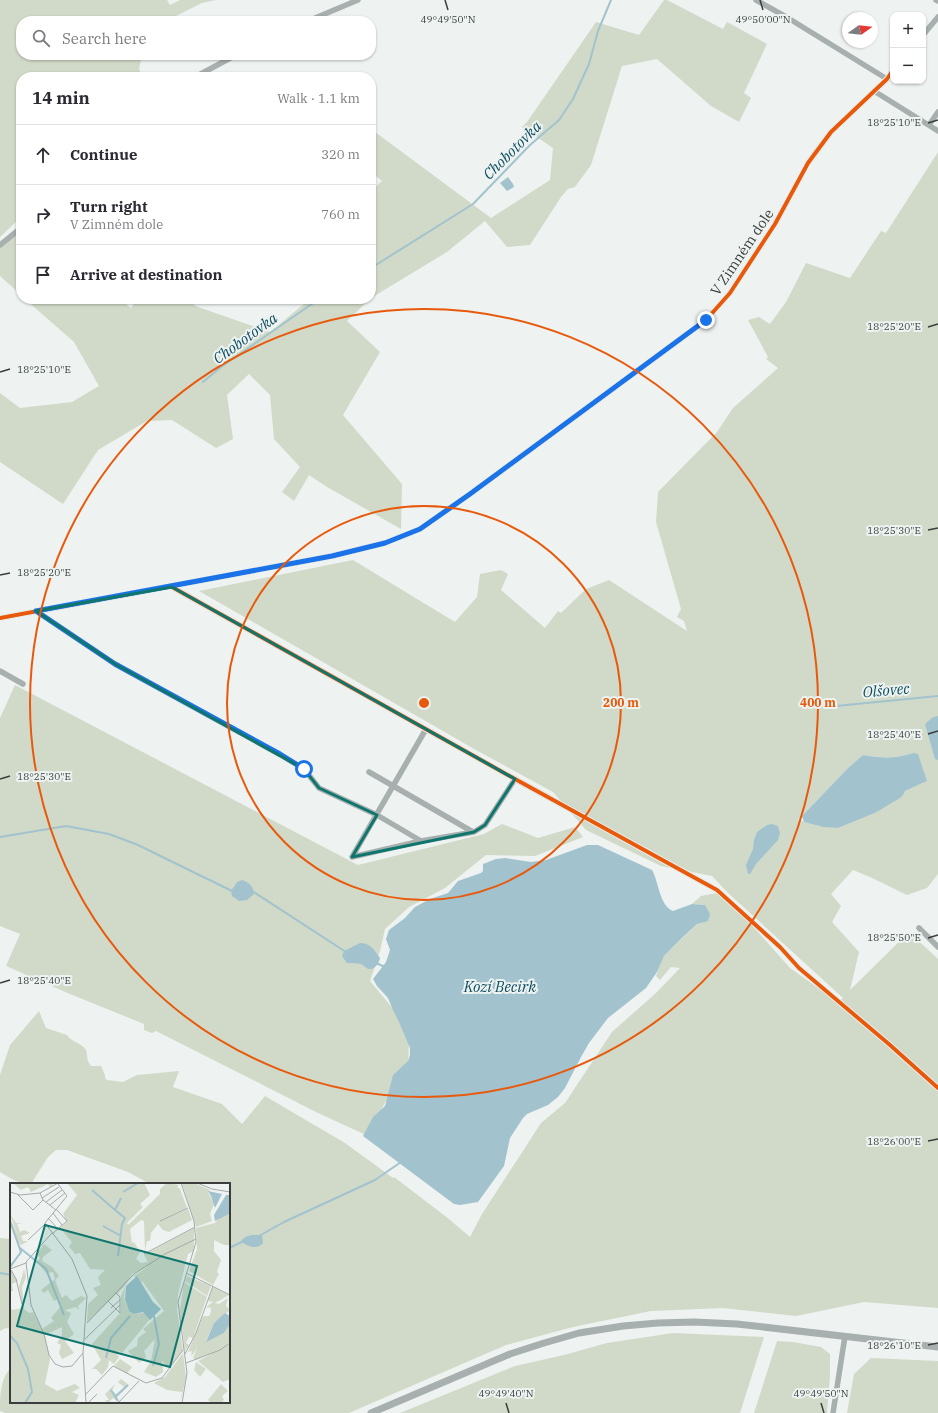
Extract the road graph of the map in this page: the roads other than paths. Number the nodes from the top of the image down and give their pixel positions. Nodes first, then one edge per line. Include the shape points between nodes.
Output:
1 (358, 0) edge
2 (756, 0) edge
3 (319, 16) edge
4 (938, 17) edge
5 (926, 31) edge
6 (227, 60) edge
7 (204, 72) edge
8 (890, 74) edge
9 (886, 79) junction
10 (874, 91) junction
11 (938, 112) edge
12 (929, 125) junction
13 (938, 131) edge
14 (16, 232) edge
15 (0, 245) edge
16 (172, 587) junction
17 (36, 611) junction
18 (0, 618) edge
19 (0, 671) edge
20 (23, 684) dead end
21 (426, 729) junction
22 (369, 772) dead end
23 (515, 779) junction
24 (394, 786) junction
25 (377, 815) junction
26 (474, 832) junction
27 (422, 841) junction
28 (919, 928) dead end
29 (938, 947) edge
30 (938, 1088) edge
31 (845, 1336) junction
32 (938, 1347) edge
33 (371, 1413) edge
34 (833, 1413) edge

1 - 3 street
2 - 9 street
4 - 5 street
6 - 7 street
8 - 9 street, V Zimném dole
9 - 10 street, V Zimném dole
10 - 12 street
10 - 16 street, V Zimném dole via 831,132 808,163 774,224 730,293 706,320 470,494 420,529 385,543 332,556
11 - 12 street
12 - 13 street
14 - 15 street
16 - 17 street, V Zimném dole
16 - 21 street
17 - 18 street, V Zimném dole
17 - 25 street via 115,664 304,769 319,788
19 - 20 street
21 - 23 street
21 - 24 street
22 - 24 street
23 - 26 street via 485,825
23 - 30 street via 717,890 780,947 799,968
24 - 25 street
24 - 26 street
25 - 27 street
25 - 27 street via 352,857
26 - 27 street
28 - 29 street
31 - 32 street
31 - 33 street via 694,1322 608,1328 572,1335 510,1354
31 - 34 street

